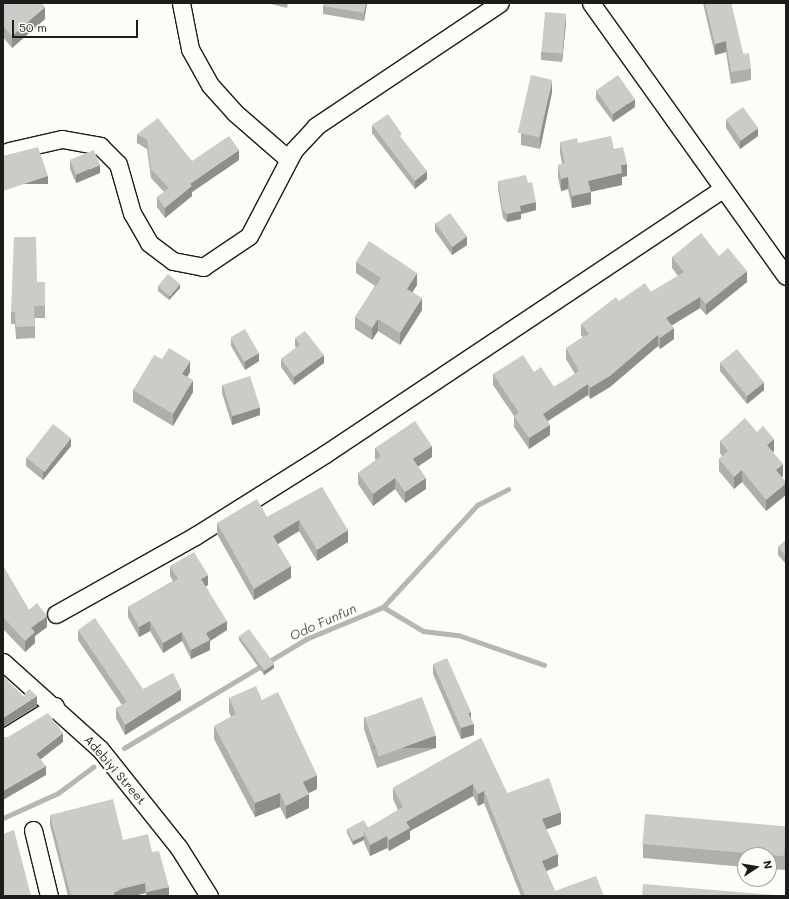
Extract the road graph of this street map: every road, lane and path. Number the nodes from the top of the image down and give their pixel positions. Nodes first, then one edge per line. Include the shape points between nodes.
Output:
1 (180, 3) edge
2 (500, 3) edge
3 (591, 3) edge
4 (9, 151) dead end
5 (288, 159) junction
6 (722, 189) junction
7 (786, 276) edge
8 (56, 614) dead end
9 (3, 662) edge
10 (55, 706) junction
11 (3, 738) edge
12 (32, 830) dead end
13 (49, 896) edge
14 (209, 896) edge

1 - 5 street via 190,48 207,80 234,112
2 - 5 street via 316,126
3 - 6 street
4 - 5 street via 62,139 100,146 118,164 132,213 149,243 173,261 203,267 249,236
6 - 7 street
6 - 8 street via 318,458 195,536
9 - 10 street, Adebiyi Street
10 - 11 street
10 - 14 street, Adebiyi Street via 100,749 123,777 179,848
12 - 13 street

